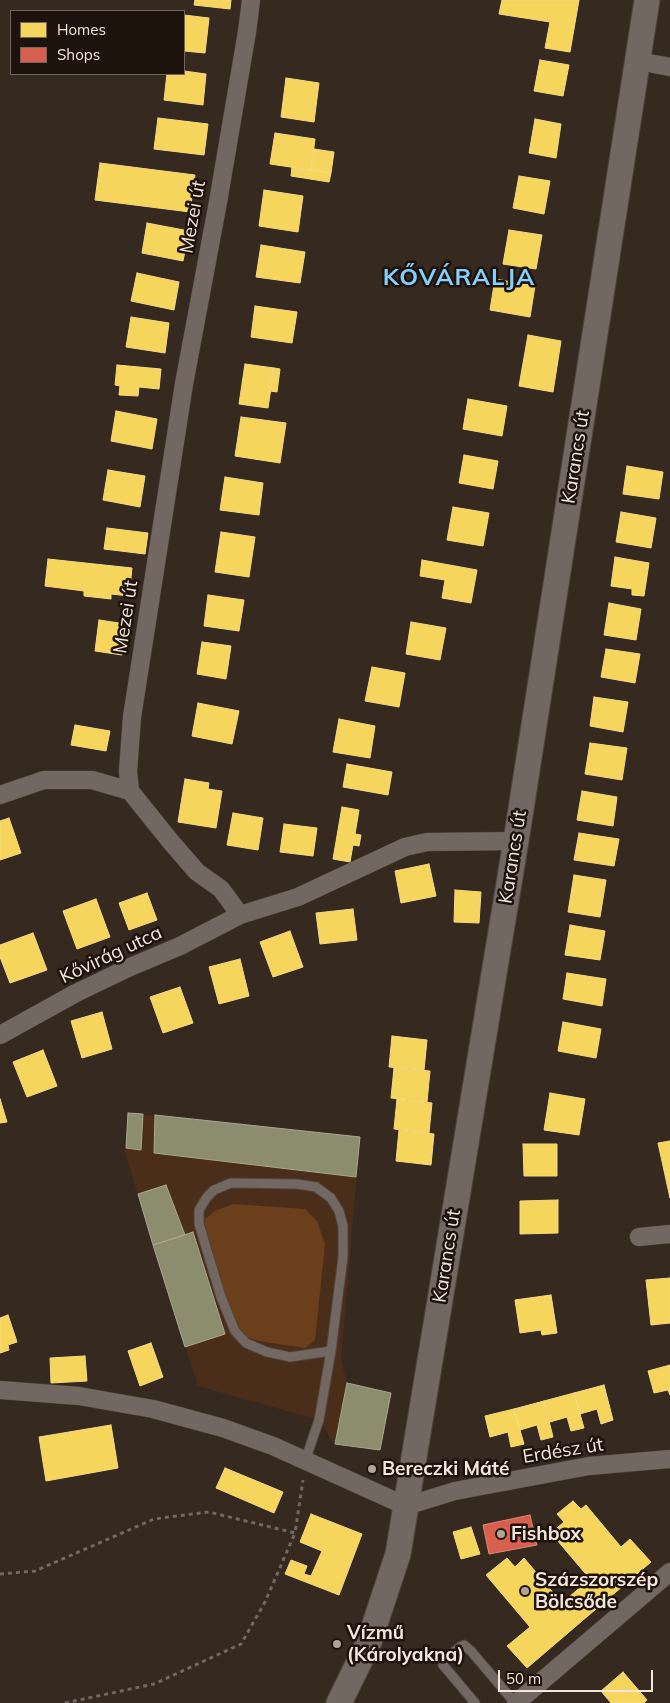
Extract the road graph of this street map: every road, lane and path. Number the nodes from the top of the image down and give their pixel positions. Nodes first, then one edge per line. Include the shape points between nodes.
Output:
1 (250, 0) edge
2 (647, 0) edge
3 (638, 61) junction
4 (670, 67) edge
5 (130, 791) junction
6 (0, 795) edge
7 (516, 842) junction
8 (240, 915) junction
9 (0, 1035) edge
10 (670, 1234) edge
11 (639, 1237) dead end
12 (331, 1350) junction
13 (0, 1390) edge
14 (670, 1459) edge
15 (305, 1461) junction
16 (406, 1506) junction
17 (295, 1533) junction
18 (670, 1572) edge
19 (0, 1574) edge
20 (65, 1703) edge
21 (339, 1703) edge
22 (475, 1703) edge
23 (515, 1703) edge

1 - 5 street, Mezei út via 218,202 184,384 132,717 128,770
2 - 3 main road, Karancs út
3 - 4 street
3 - 7 main road, Karancs út
5 - 6 street via 92,780 44,780
5 - 8 street via 197,872 221,889
7 - 8 street via 427,842 405,847 298,897
7 - 16 main road, Karancs út
8 - 9 street, Kővirág utca via 76,993
10 - 11 street
12 - 12 lane via 343,1256 343,1226 331,1198 316,1187 298,1184 231,1183 214,1190 199,1210 199,1224 221,1297 236,1331 246,1343 290,1357
12 - 15 lane via 319,1420
13 - 15 street via 79,1396 153,1409 223,1428
14 - 16 street, Erdész út via 589,1466 455,1491
15 - 16 street
15 - 17 path
16 - 21 main road, Karancs út via 398,1554 369,1642
17 - 19 path via 209,1512 154,1519 35,1571
17 - 20 path via 265,1602 241,1644 154,1684
18 - 23 street
22 - 23 lane via 444,1664 444,1660 464,1645

